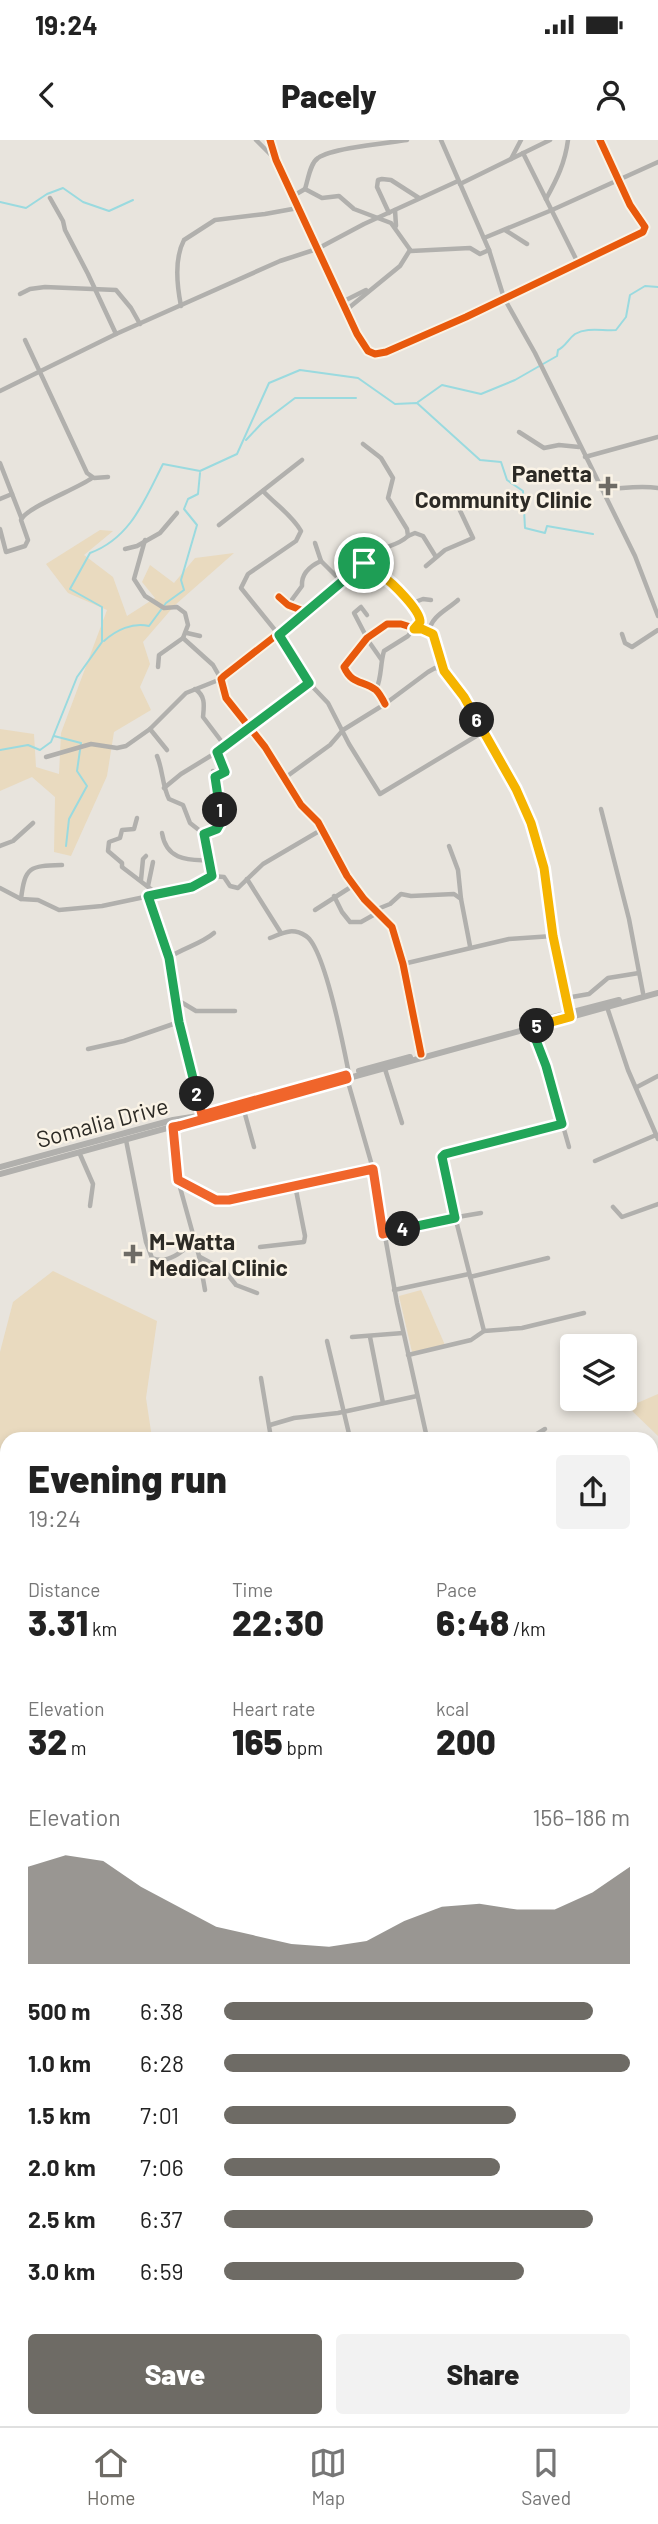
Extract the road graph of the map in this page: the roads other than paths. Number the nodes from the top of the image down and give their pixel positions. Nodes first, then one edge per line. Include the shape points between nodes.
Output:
1 (256, 140) edge
2 (270, 140) edge
3 (407, 140) edge
4 (441, 140) edge
5 (521, 140) edge
6 (550, 140) edge
7 (568, 140) edge
8 (600, 140) edge
9 (523, 153) junction
10 (510, 159) junction
11 (276, 160) junction
12 (658, 162) edge
13 (618, 180) junction
14 (459, 182) junction
15 (305, 189) junction
16 (293, 196) junction
17 (50, 198) dead end
18 (420, 199) junction
19 (546, 200) junction
20 (299, 208) junction
21 (395, 210) junction
22 (552, 210) junction
23 (389, 213) junction
24 (377, 218) junction
25 (504, 230) junction
26 (397, 231) junction
27 (484, 238) junction
28 (527, 244) dead end
29 (317, 249) junction
30 (410, 250) junction
31 (489, 250) junction
32 (578, 263) junction
33 (372, 287) junction
34 (94, 289) junction
35 (20, 294) dead end
36 (504, 298) junction
37 (342, 302) junction
38 (181, 306) junction
39 (345, 311) junction
40 (140, 324) junction
41 (116, 334) junction
42 (25, 340) dead end
43 (39, 372) junction
44 (0, 391) edge
45 (519, 432) dead end
46 (658, 438) edge
47 (363, 444) dead end
48 (580, 447) junction
49 (585, 457) junction
50 (302, 460) dead end
51 (0, 463) edge
52 (108, 477) dead end
53 (92, 478) junction
54 (658, 488) edge
55 (601, 489) junction
56 (263, 491) junction
57 (12, 494) junction
58 (0, 499) edge
59 (456, 502) dead end
60 (177, 513) dead end
61 (21, 516) junction
62 (219, 525) dead end
63 (0, 529) edge
64 (408, 536) junction
65 (145, 540) junction
66 (354, 541) dead end
67 (315, 543) dead end
68 (125, 549) dead end
69 (436, 557) junction
70 (321, 561) junction
71 (364, 563) junction
72 (426, 566) dead end
73 (342, 582) junction
74 (279, 597) dead end
75 (431, 600) dead end
76 (458, 600) dead end
77 (410, 604) junction
78 (288, 605) junction
79 (306, 612) junction
80 (367, 615) dead end
81 (658, 616) edge
82 (414, 629) junction
83 (658, 631) edge
84 (429, 632) junction
85 (187, 633) junction
86 (622, 634) dead end
87 (279, 635) junction
88 (200, 636) dead end
89 (183, 638) junction
90 (367, 638) junction
91 (381, 659) junction
92 (158, 667) dead end
93 (444, 671) junction
94 (221, 679) junction
95 (309, 683) junction
96 (195, 690) junction
97 (376, 690) junction
98 (385, 704) junction
99 (250, 727) junction
100 (150, 729) junction
101 (344, 730) junction
102 (483, 733) junction
103 (225, 746) junction
104 (167, 750) dead end
105 (217, 752) junction
106 (157, 756) dead end
107 (46, 757) dead end
108 (213, 771) dead end
109 (215, 777) junction
110 (286, 777) junction
111 (164, 788) junction
112 (601, 809) dead end
113 (136, 818) dead end
114 (33, 823) dead end
115 (321, 830) junction
116 (162, 832) dead end
117 (204, 834) junction
118 (0, 846) edge
119 (449, 846) dead end
120 (146, 856) dead end
121 (208, 860) junction
122 (153, 862) dead end
123 (62, 865) dead end
124 (212, 876) junction
125 (247, 878) junction
126 (140, 881) junction
127 (354, 885) junction
128 (148, 886) junction
129 (0, 888) edge
130 (156, 894) junction
131 (148, 896) junction
132 (334, 896) junction
133 (21, 898) junction
134 (461, 899) junction
135 (315, 910) dead end
136 (376, 912) junction
137 (214, 933) dead end
138 (281, 933) junction
139 (553, 936) junction
140 (270, 938) dead end
141 (470, 946) junction
142 (169, 958) junction
143 (403, 964) junction
144 (639, 973) junction
145 (658, 991) edge
146 (643, 993) junction
147 (566, 998) junction
148 (175, 999) junction
149 (607, 1007) junction
150 (235, 1011) dead end
151 (570, 1015) junction
152 (179, 1022) junction
153 (531, 1027) junction
154 (88, 1049) dead end
155 (421, 1054) junction
156 (385, 1069) junction
157 (347, 1076) junction
158 (658, 1076) edge
159 (637, 1087) junction
160 (243, 1107) junction
161 (202, 1115) junction
162 (402, 1123) dead end
163 (562, 1124) junction
164 (173, 1127) junction
165 (657, 1137) edge
166 (126, 1140) junction
167 (254, 1147) dead end
168 (569, 1147) dead end
169 (79, 1152) junction
170 (595, 1161) dead end
171 (0, 1167) edge
172 (373, 1169) junction
173 (0, 1174) edge
174 (178, 1180) junction
175 (295, 1185) junction
176 (658, 1205) edge
177 (90, 1206) dead end
178 (613, 1207) dead end
179 (481, 1213) dead end
180 (455, 1218) junction
181 (383, 1234) junction
182 (194, 1241) junction
183 (260, 1247) dead end
184 (199, 1256) junction
185 (548, 1258) dead end
186 (470, 1275) junction
187 (205, 1290) dead end
188 (394, 1290) junction
189 (257, 1293) dead end
190 (584, 1313) dead end
191 (484, 1331) junction
192 (403, 1333) junction
193 (352, 1337) dead end
194 (370, 1337) junction
195 (327, 1341) dead end
196 (408, 1355) junction
197 (261, 1378) dead end
198 (417, 1396) junction
199 (383, 1403) junction
200 (345, 1411) junction
201 (270, 1424) junction
202 (545, 1429) dead end
203 (271, 1432) edge
204 (349, 1432) edge
205 (426, 1432) edge
206 (540, 1432) edge

1 - 11 street
2 - 11 street
3 - 15 street via 318,158
4 - 14 street
5 - 10 street
6 - 9 street
7 - 19 street via 561,172
8 - 13 street
9 - 10 street
9 - 19 street
10 - 14 street
11 - 16 street
12 - 13 street
13 - 22 street
13 - 32 street via 644,231
14 - 18 street
14 - 27 street
15 - 16 street
15 - 24 street via 322,198 339,196 354,209
16 - 20 street
17 - 34 street
18 - 21 street
18 - 23 street via 382,178 377,187
19 - 22 street
20 - 29 street
20 - 38 street via 215,220 184,240 178,267
21 - 23 street
21 - 26 street
22 - 25 street
22 - 32 street
23 - 24 street
24 - 26 street
24 - 29 street
25 - 27 street
25 - 28 street
26 - 30 street
27 - 31 street
29 - 37 street
29 - 38 street
30 - 31 street via 470,248 480,254
30 - 33 street via 400,266
31 - 36 street
32 - 36 street
33 - 37 street
33 - 39 street
34 - 35 street via 45,287
34 - 40 street via 119,292
34 - 41 street
36 - 39 street via 380,354 365,347
36 - 48 street via 536,353
37 - 39 street
38 - 40 street
40 - 41 street
41 - 43 street
42 - 43 street
43 - 44 street
43 - 53 street
45 - 48 street via 541,447
46 - 49 street
47 - 64 street via 381,458 393,478 389,501
48 - 49 street
49 - 55 street
50 - 56 street
51 - 57 street
52 - 53 street
53 - 61 street
54 - 55 street
55 - 81 street via 635,556
56 - 62 street
56 - 87 street via 302,531 296,541 248,574 241,589
57 - 58 street
57 - 61 street
59 - 69 street via 473,537
60 - 65 street via 165,529
61 - 63 street via 28,540 24,546 6,552
64 - 69 street via 423,536
64 - 71 street via 373,553
65 - 68 street
65 - 85 street via 134,579 145,596 164,608 177,607 185,613
66 - 71 street
67 - 70 street
69 - 72 street
70 - 73 street
70 - 78 street via 307,570
71 - 73 street
71 - 77 street via 366,569 398,588
73 - 79 street
74 - 78 street
75 - 77 street
76 - 84 street via 430,623
77 - 82 street via 421,618
78 - 79 street
79 - 87 street
80 - 90 street via 361,607 354,613
82 - 84 street
82 - 90 street via 387,624
82 - 91 street via 387,647
83 - 86 street via 632,646
84 - 93 street
85 - 88 street
85 - 89 street
87 - 94 street
87 - 95 street
89 - 92 street via 159,655
89 - 94 street via 214,665
90 - 91 street
90 - 97 street via 344,667 357,682
91 - 97 street
93 - 98 street via 435,668
93 - 102 street
94 - 96 street
94 - 99 street via 226,698
95 - 99 street
95 - 101 street
96 - 100 street via 183,695
96 - 103 street via 202,695 203,717
97 - 98 street
98 - 101 street
99 - 103 street
99 - 110 street
100 - 104 street
100 - 107 street via 121,748 86,745
101 - 102 street via 380,794
101 - 110 street
102 - 139 street via 531,823 544,868
103 - 105 street
105 - 109 street via 225,772
105 - 111 street
106 - 111 street
108 - 109 street
109 - 117 street via 222,820 217,829
110 - 115 street
111 - 117 street
112 - 144 street
113 - 126 street via 134,829 122,830 120,838 109,842 108,851
114 - 118 street
115 - 125 street
115 - 127 street
116 - 121 street via 173,856
117 - 121 street
119 - 134 street
120 - 126 street
121 - 124 street
122 - 128 street
123 - 133 street via 28,870
124 - 125 street via 224,877 233,889
124 - 130 street via 192,887
125 - 138 street
126 - 128 street
127 - 132 street
127 - 136 street
128 - 130 street
129 - 133 street
130 - 131 street
131 - 133 street via 59,910
131 - 142 street
132 - 135 street
132 - 136 street via 350,922 361,922
134 - 136 street via 450,892 401,894
134 - 141 street
136 - 143 street via 392,927
137 - 142 street
138 - 140 street
138 - 157 street via 299,932 312,941 332,994
139 - 141 street
139 - 147 street
141 - 143 street
142 - 148 street
143 - 155 street
144 - 146 street
144 - 147 street via 608,978 589,994
145 - 146 main road, Somalia Drive
145 - 149 main road, Somalia Drive
146 - 151 main road, Somalia Drive
147 - 151 street
148 - 150 street via 196,1011
148 - 152 street
149 - 151 main road, Somalia Drive
149 - 159 street
151 - 153 main road, Somalia Drive
151 - 155 main road, Somalia Drive
152 - 154 street
152 - 161 street
153 - 156 main road, Somalia Drive
153 - 163 street
155 - 157 main road, Somalia Drive
156 - 157 main road, Somalia Drive
156 - 162 street
157 - 160 main road, Somalia Drive
157 - 161 main road, Somalia Drive
157 - 172 street
158 - 159 street
159 - 165 street
160 - 164 main road, Somalia Drive
160 - 167 street
161 - 171 main road, Somalia Drive
163 - 168 street
163 - 180 street via 445,1154 443,1169
164 - 166 main road, Somalia Drive
164 - 174 street
165 - 170 street
166 - 169 main road, Somalia Drive
166 - 182 street via 152,1258 171,1258
169 - 173 main road, Somalia Drive
169 - 177 street via 93,1184
172 - 175 street
172 - 181 street
174 - 175 street via 216,1200
174 - 182 street
175 - 183 street via 304,1242
176 - 178 street via 622,1217
179 - 180 street
180 - 181 street
180 - 186 street
181 - 188 street
182 - 184 street
184 - 187 street
184 - 189 street via 224,1270 236,1284
185 - 186 street
186 - 188 street
186 - 191 street
188 - 192 street
190 - 191 street via 522,1328
191 - 196 street via 471,1340
192 - 194 street
192 - 196 street
193 - 194 street
194 - 199 street
195 - 200 street
196 - 198 street
197 - 201 street
198 - 199 street
198 - 205 street
199 - 200 street
200 - 201 street
200 - 204 street
201 - 203 street
202 - 206 street

